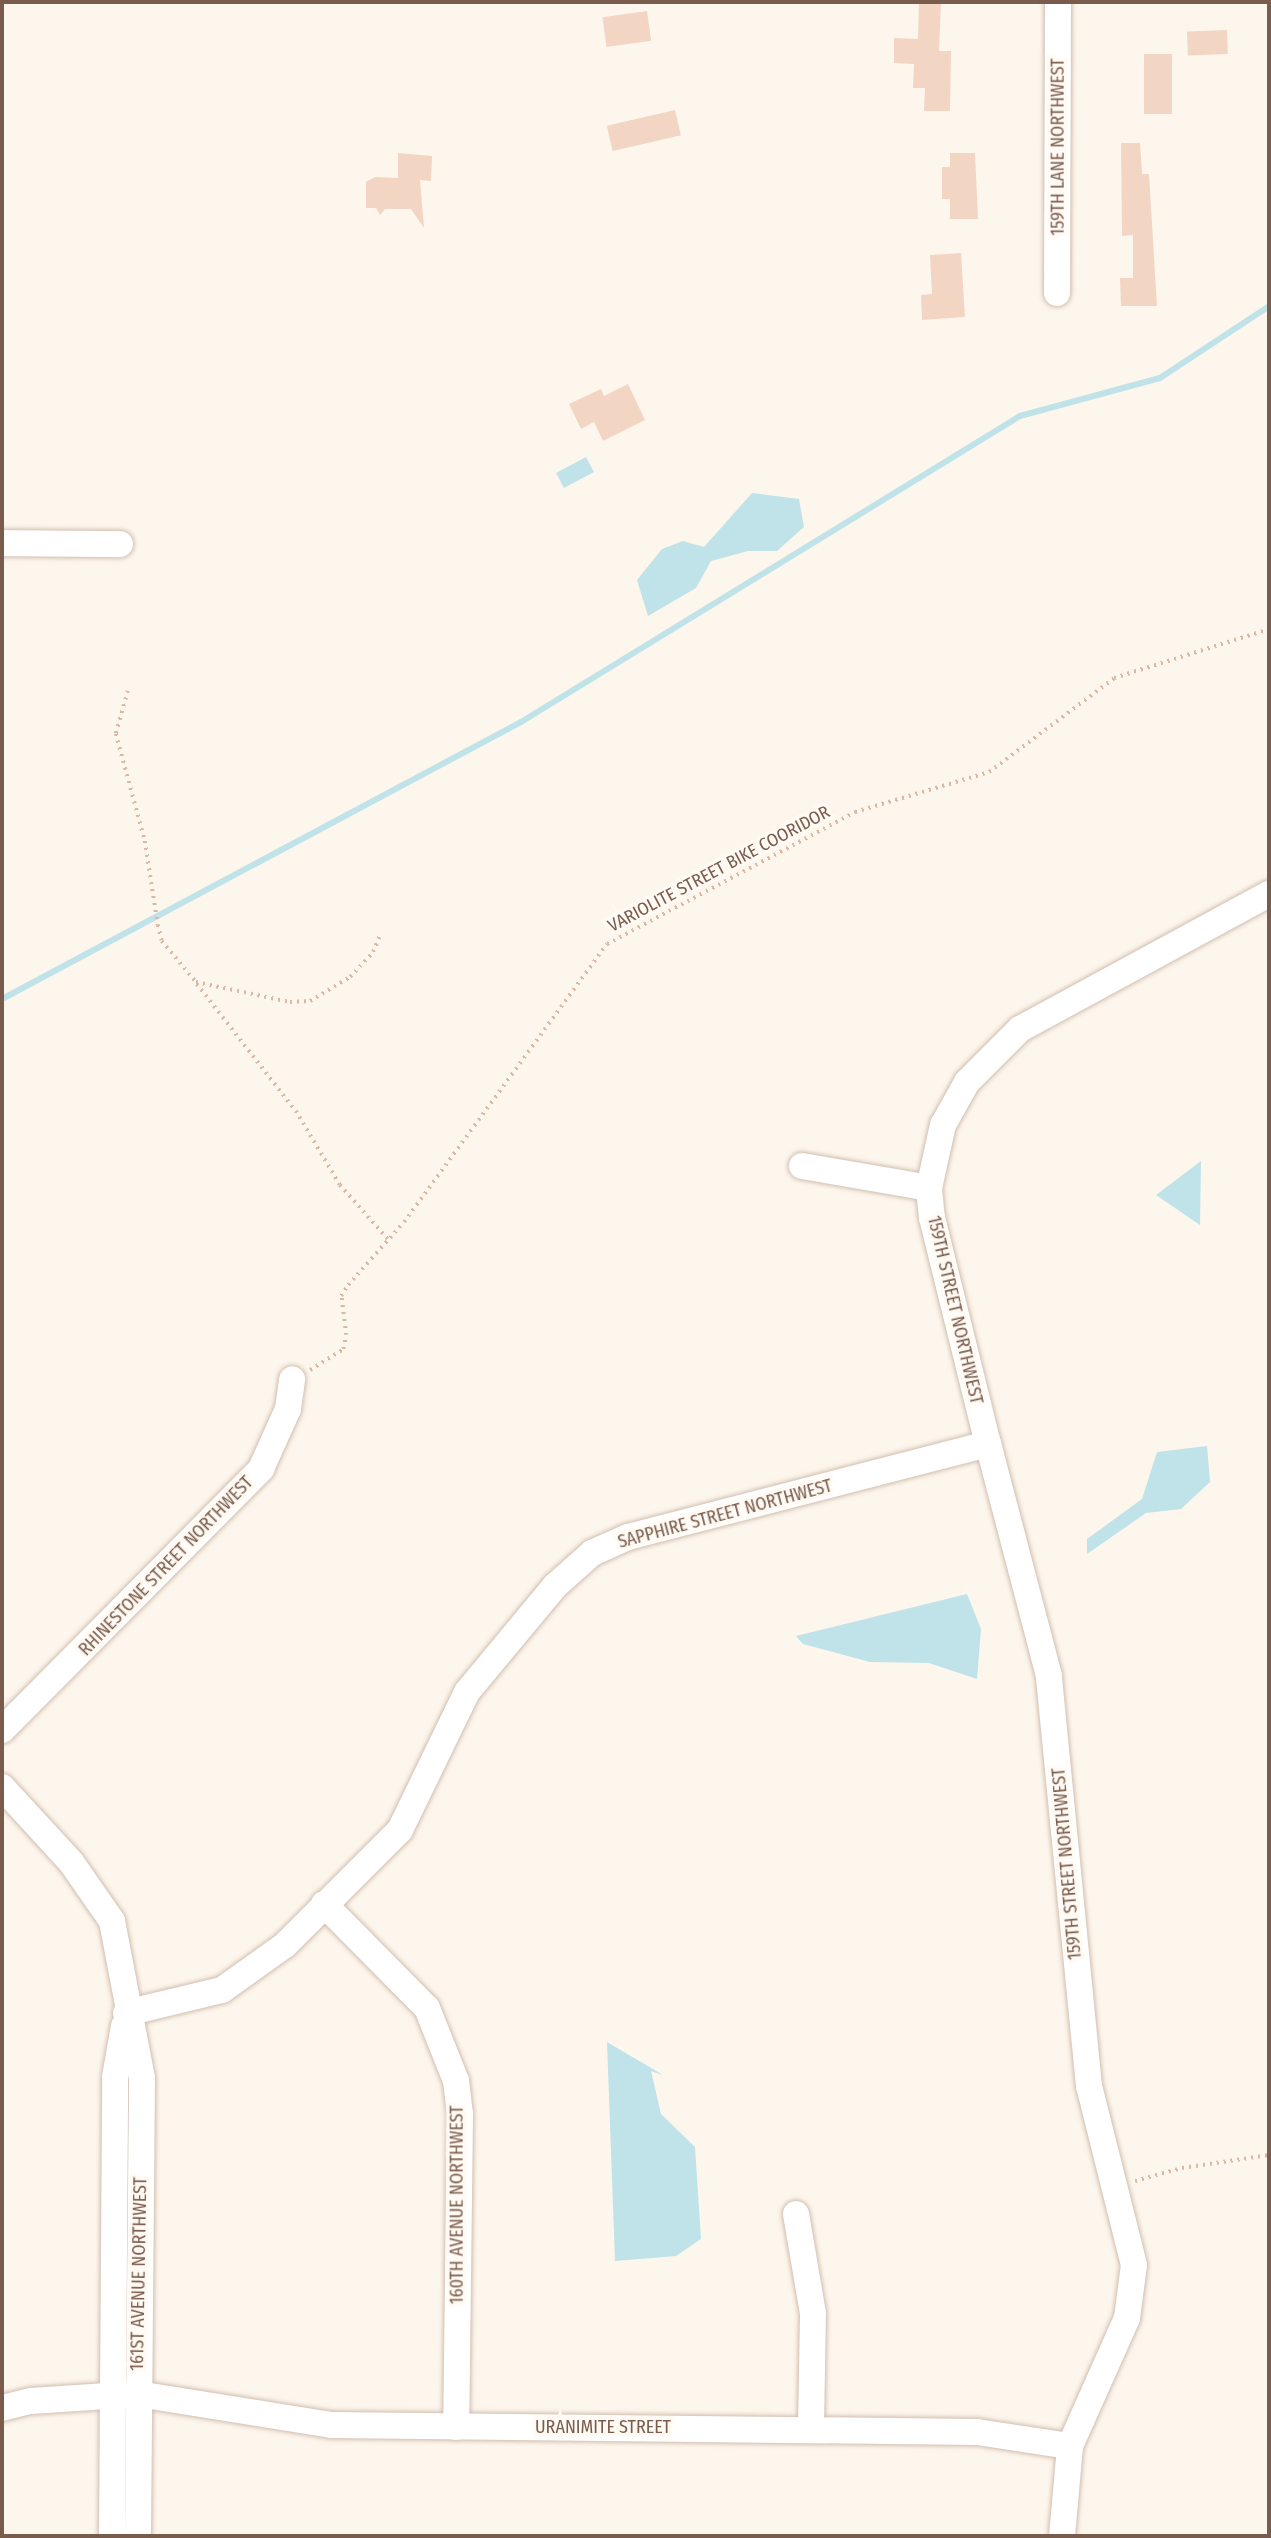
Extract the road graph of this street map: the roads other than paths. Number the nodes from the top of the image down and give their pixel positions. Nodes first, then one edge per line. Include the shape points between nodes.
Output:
1 (1058, 2) edge
2 (1057, 293) dead end
3 (2, 543) edge
4 (120, 544) dead end
5 (1269, 894) edge
6 (802, 1166) dead end
7 (929, 1188) junction
8 (292, 1379) road end
9 (988, 1444) junction
10 (2, 1730) edge
11 (2, 1787) edge
12 (324, 1904) junction
13 (127, 2014) junction
14 (796, 2214) dead end
15 (125, 2394) junction
16 (2, 2408) edge
17 (456, 2427) junction
18 (811, 2428) junction
19 (1070, 2446) junction
20 (112, 2536) edge
21 (138, 2536) edge
22 (1062, 2536) edge

1 - 2 street, 159TH LANE NORTHWEST
3 - 4 street
5 - 7 street, 159TH STREET NORTHWEST via 1020,1029 967,1082 943,1125
6 - 7 street
7 - 9 street, 159TH STREET NORTHWEST via 932,1218
8 - 10 street, RHINESTONE STREET NORTHWEST via 288,1409 261,1469
9 - 12 street, SAPPHIRE STREET NORTHWEST via 628,1536 592,1553 555,1586 467,1692 400,1830
9 - 19 street, 159TH STREET NORTHWEST via 1049,1676 1088,2085 1134,2265 1127,2318
11 - 13 street, 161ST AVENUE NORTHWEST via 71,1862 112,1921
12 - 13 street, SAPPHIRE STREET NORTHWEST via 285,1945 222,1990
12 - 17 street, 160TH AVENUE NORTHWEST via 427,2008 456,2081 460,2115
13 - 15 street, 161ST AVENUE NORTHWEST via 115,2077
14 - 18 street via 813,2313
15 - 16 street, URANIMITE STREET
15 - 17 street, URANIMITE STREET via 332,2425
15 - 20 street, 161ST AVENUE NORTHWEST
15 - 21 street, 161ST AVENUE NORTHWEST
17 - 18 street, URANIMITE STREET
18 - 19 street, URANIMITE STREET via 977,2432
19 - 22 street, 159TH STREET NORTHWEST

